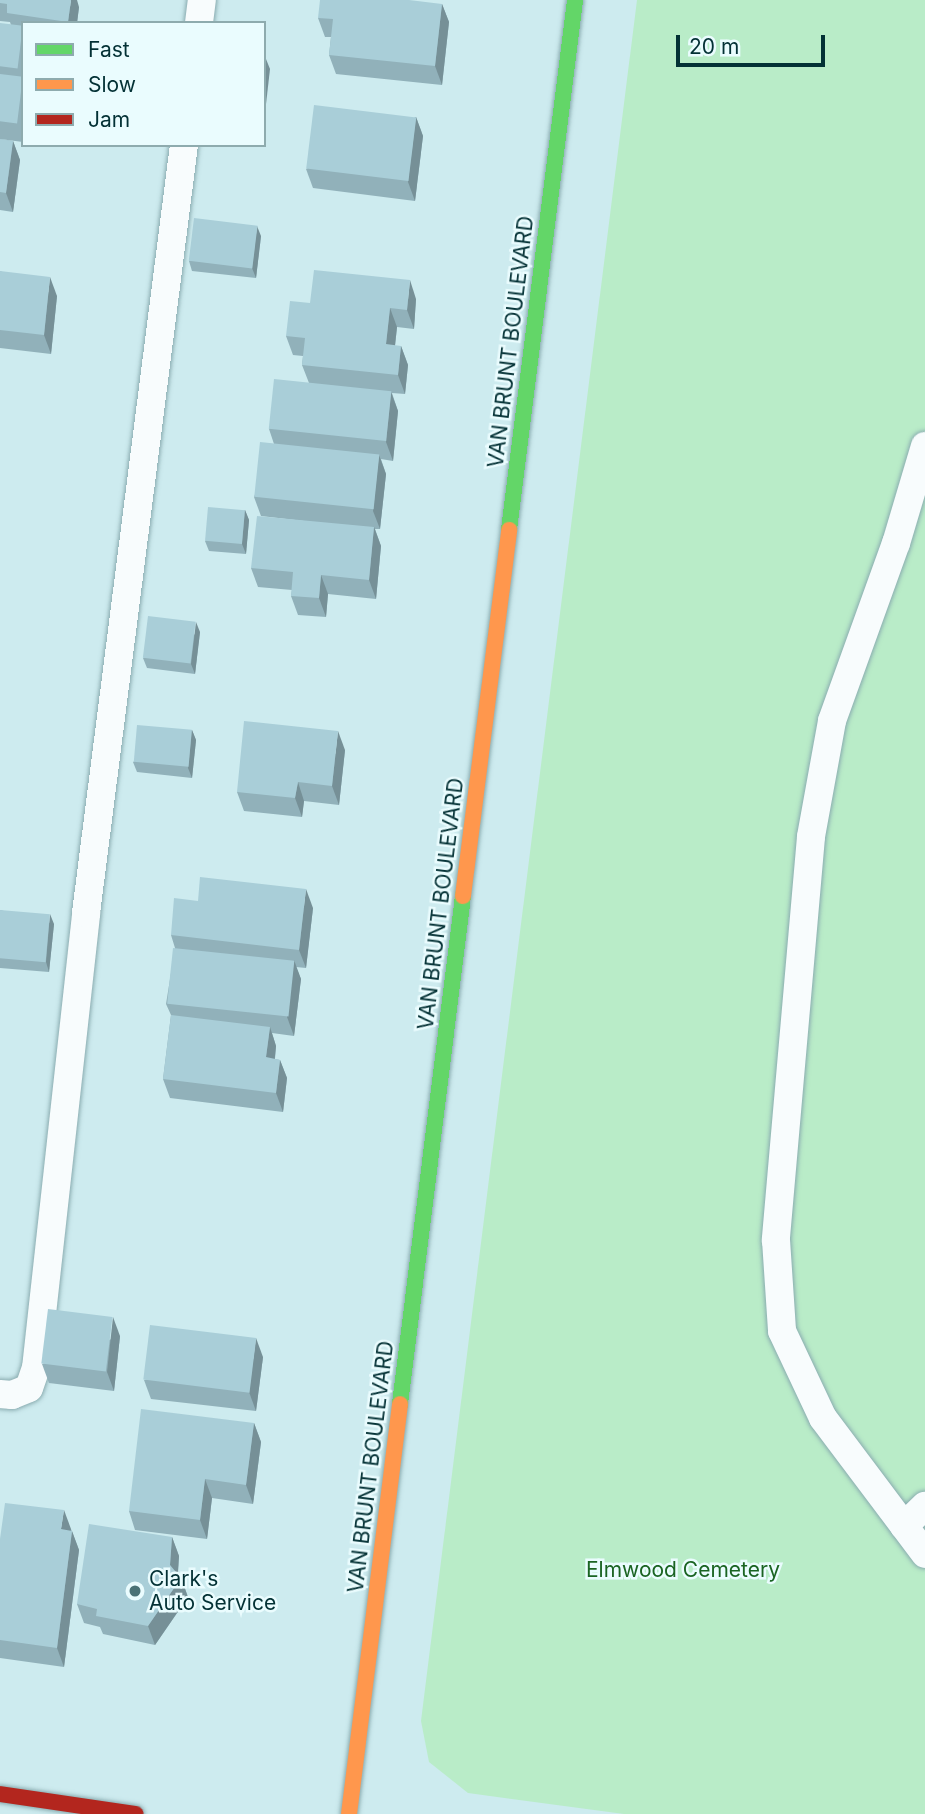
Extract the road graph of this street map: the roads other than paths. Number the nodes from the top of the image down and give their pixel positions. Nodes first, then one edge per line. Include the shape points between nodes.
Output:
1 (202, 0) edge
2 (575, 0) edge
3 (200, 21) edge
4 (184, 147) edge
5 (925, 446) edge
6 (0, 1394) edge
7 (925, 1506) edge
8 (904, 1525) junction
9 (925, 1554) edge
10 (0, 1794) edge
11 (135, 1814) edge
12 (349, 1814) edge

1 - 3 lane
2 - 12 street, VAN BRUNT BOULEVARD
4 - 6 lane via 86,913 36,1368 29,1388
5 - 8 lane via 896,543 832,721 811,837 776,1240 782,1331 823,1418
7 - 8 lane
8 - 9 lane
10 - 11 street

